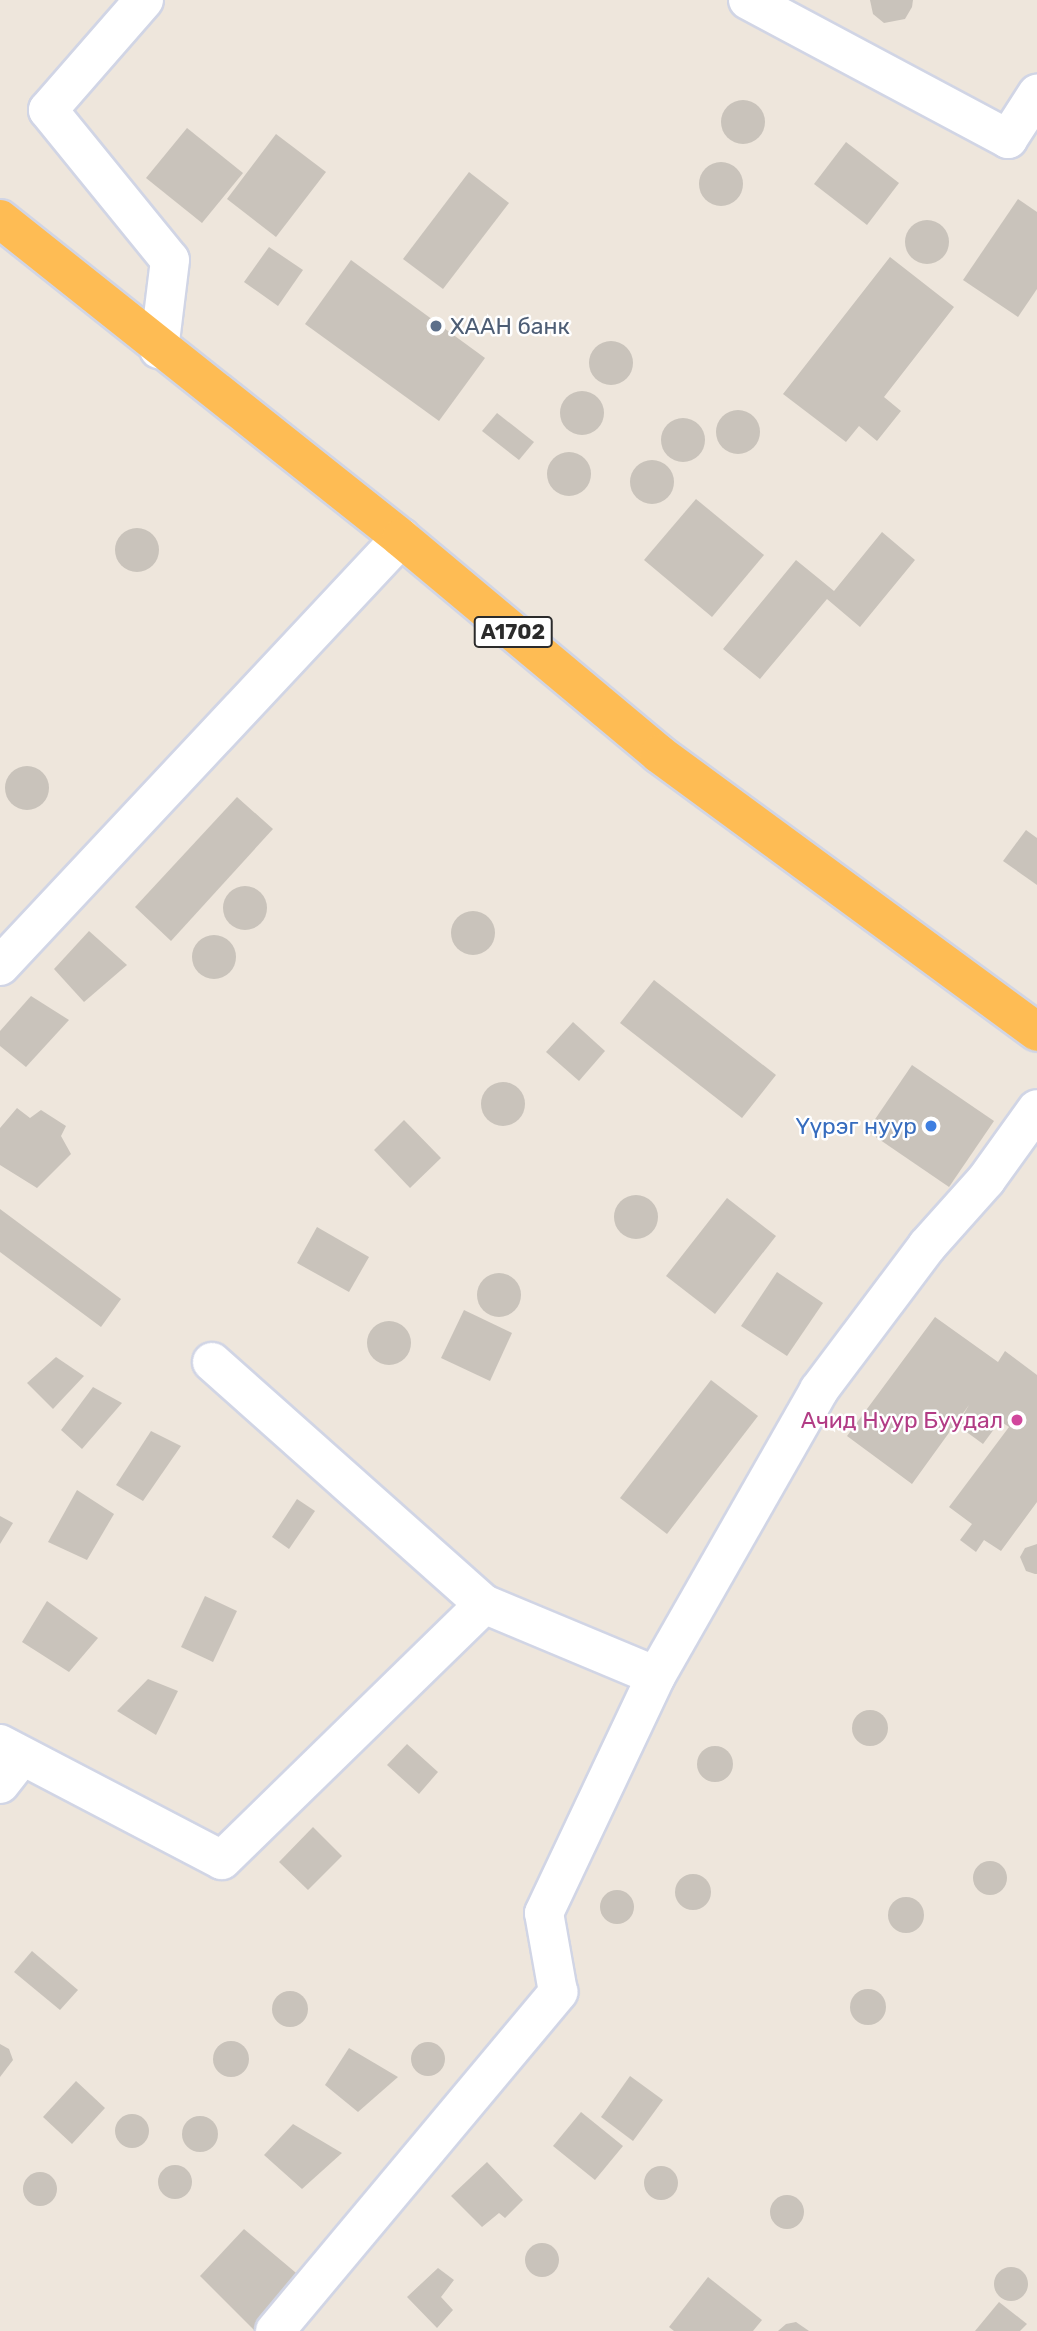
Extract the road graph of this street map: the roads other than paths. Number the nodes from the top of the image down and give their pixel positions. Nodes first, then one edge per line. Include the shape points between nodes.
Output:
1 (144, 0) edge
2 (748, 0) edge
3 (1037, 94) edge
4 (0, 219) edge
5 (159, 349) junction
6 (401, 538) junction
7 (0, 966) edge
8 (1037, 1032) edge
9 (1037, 1109) edge
10 (212, 1362) dead end
11 (484, 1604) junction
12 (656, 1676) junction
13 (7, 1762) edge
14 (275, 2331) edge

1 - 5 street via 48,110 170,260
2 - 3 street via 1008,139
4 - 5 highway, A1702
5 - 6 highway, A1702
6 - 7 street
6 - 8 highway, A1702 via 659,754
9 - 12 street via 819,1390
10 - 11 street
11 - 12 street
11 - 13 street via 222,1860
12 - 14 street via 544,1913 558,1992

